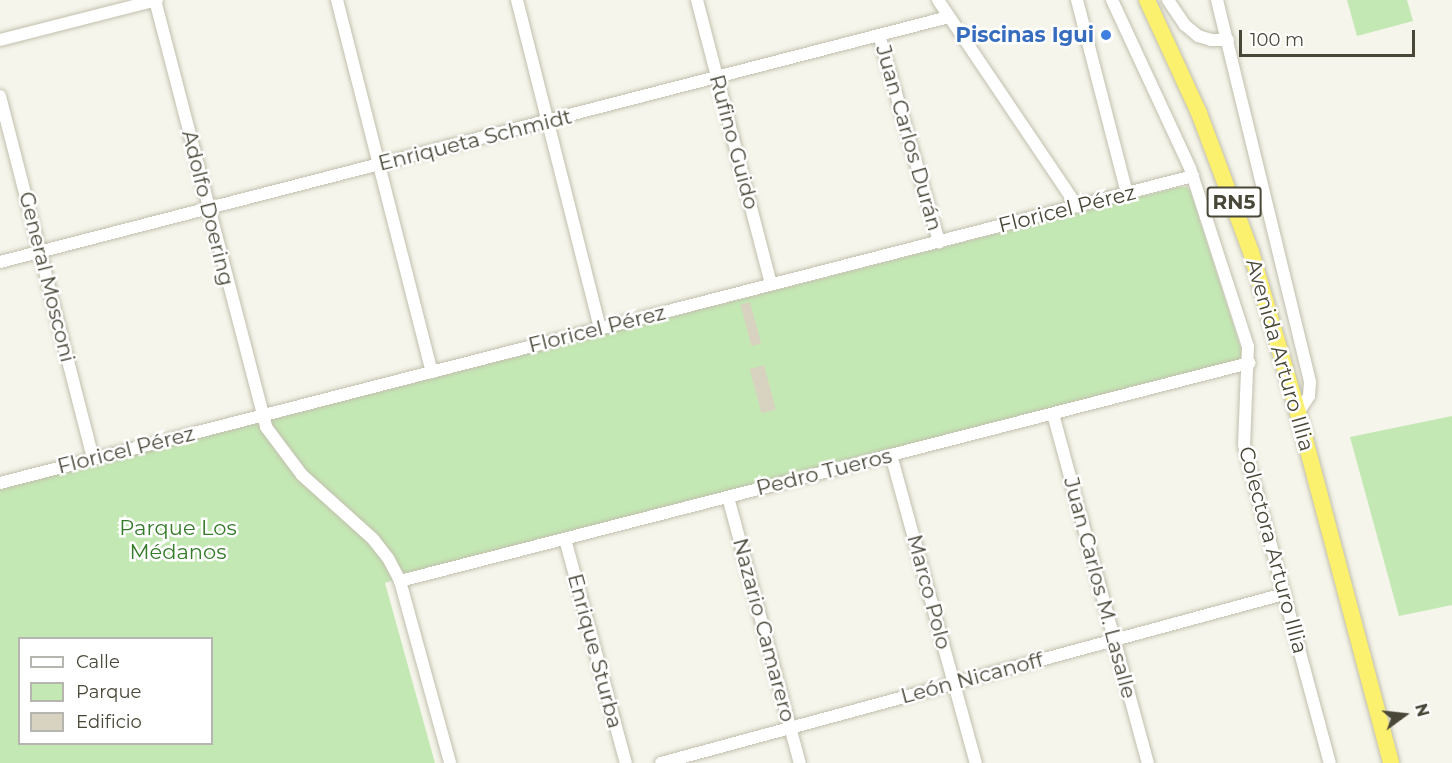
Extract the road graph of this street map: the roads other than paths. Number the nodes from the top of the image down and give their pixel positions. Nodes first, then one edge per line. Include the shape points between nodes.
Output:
1 (155, 0) edge
2 (337, 0) edge
3 (517, 0) edge
4 (696, 0) edge
5 (938, 0) edge
6 (1077, 0) edge
7 (1112, 0) edge
8 (1147, 0) edge
9 (1167, 0) edge
10 (1217, 0) edge
11 (949, 17) junction
12 (879, 35) junction
13 (0, 40) edge
14 (1228, 40) junction
15 (717, 77) junction
16 (0, 96) edge
17 (548, 121) junction
18 (379, 164) junction
19 (1193, 176) junction
20 (1127, 193) junction
21 (1077, 206) junction
22 (208, 208) junction
23 (939, 242) junction
24 (40, 252) junction
25 (0, 262) edge
26 (771, 285) junction
27 (600, 329) junction
28 (1249, 363) junction
29 (432, 372) junction
30 (1298, 413) junction
31 (1053, 414) junction
32 (262, 415) junction
33 (891, 455) junction
34 (93, 459) junction
35 (0, 483) edge
36 (728, 497) junction
37 (565, 539) junction
38 (400, 581) junction
39 (1284, 594) junction
40 (1114, 640) junction
41 (954, 683) junction
42 (1382, 721) junction
43 (790, 728) junction
44 (450, 763) edge
45 (626, 763) edge
46 (661, 763) edge
47 (800, 763) edge
48 (976, 763) edge
49 (1148, 763) edge
50 (1330, 763) edge
51 (1391, 763) edge
52 (1397, 763) edge

1 - 13 street
1 - 22 street, Adolfo Doering
2 - 18 street
3 - 17 street
4 - 15 street, Rufino Guido
5 - 11 street
6 - 20 street
7 - 19 street, Colectora Arturo Illia
8 - 30 highway, Avenida Arturo Illia / RN5 via 1200,113 1230,192
9 - 14 street via 1198,36
10 - 14 street
11 - 12 street, Enriqueta Schmidt
11 - 21 street
12 - 15 street, Enriqueta Schmidt
12 - 23 street, Juan Carlos Durán
14 - 30 street via 1310,387
15 - 17 street, Enriqueta Schmidt
15 - 26 street, Rufino Guido
16 - 24 street, General Mosconi
17 - 18 street, Enriqueta Schmidt
17 - 27 street
18 - 22 street, Enriqueta Schmidt
18 - 29 street
19 - 20 street, Floricel Pérez
19 - 28 street, Colectora Arturo Illia via 1248,346
20 - 21 street, Floricel Pérez
21 - 23 street, Floricel Pérez
22 - 24 street, Enriqueta Schmidt
22 - 32 street, Adolfo Doering
23 - 26 street, Floricel Pérez
24 - 25 street, Enriqueta Schmidt
24 - 34 street, General Mosconi
26 - 27 street, Floricel Pérez
27 - 29 street, Floricel Pérez
28 - 31 street, Pedro Tueros
28 - 39 street, Colectora Arturo Illia via 1243,438
29 - 32 street, Floricel Pérez
30 - 42 highway, Avenida Arturo Illia / RN5
31 - 33 street, Pedro Tueros
31 - 40 street, Juan Carlos M. Lasalle
32 - 34 street, Floricel Pérez
32 - 38 street, Adolfo Doering via 268,432 297,469 378,545
33 - 36 street, Pedro Tueros
33 - 41 street, Marco Polo
34 - 35 street, Floricel Pérez
36 - 37 street, Pedro Tueros
36 - 43 street, Nazario Camarero
37 - 38 street, Pedro Tueros
37 - 45 street, Enrique Sturba
38 - 44 street, Adolfo Doering
39 - 40 street, León Nicanoff
39 - 50 street, Colectora Arturo Illia
40 - 41 street, León Nicanoff
40 - 49 street, Juan Carlos M. Lasalle
41 - 43 street, León Nicanoff
41 - 48 street, Marco Polo
42 - 51 highway, Avenida Arturo Illia / RN5
42 - 52 highway, Avenida Arturo Illia / RN5
43 - 46 street, León Nicanoff
43 - 47 street, Nazario Camarero

